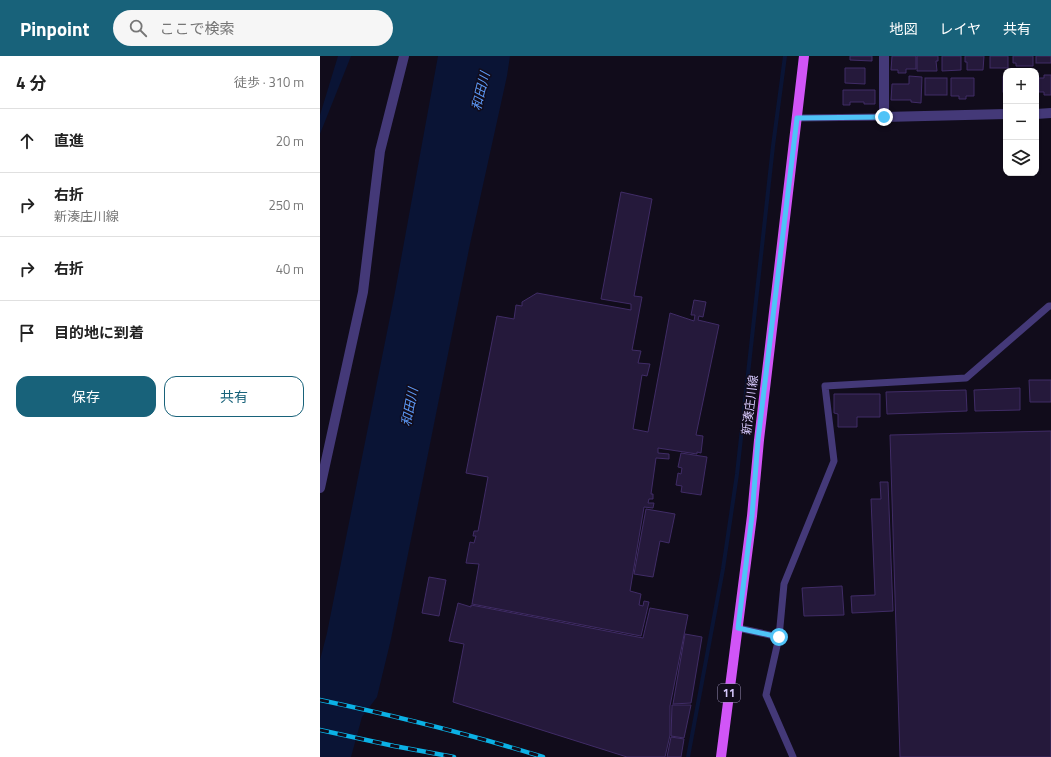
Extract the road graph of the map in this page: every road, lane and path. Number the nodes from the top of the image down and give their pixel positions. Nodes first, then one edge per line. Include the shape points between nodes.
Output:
1 (404, 56) edge
2 (804, 56) edge
3 (884, 56) edge
4 (1051, 113) edge
5 (1003, 114) edge
6 (1039, 114) edge
7 (884, 117) junction
8 (797, 118) junction
9 (1051, 306) edge
10 (320, 488) edge
11 (738, 628) junction
12 (779, 637) junction
13 (721, 757) edge
14 (793, 757) edge

1 - 10 street via 380,151 362,292
2 - 8 main road, 新湊庄川線 / 11
3 - 7 street
4 - 6 street
5 - 7 street
7 - 8 lane
8 - 11 main road, 新湊庄川線 / 11
9 - 12 lane via 966,378 825,386 834,461 784,584
11 - 12 lane
11 - 13 main road, 新湊庄川線 / 11
12 - 14 lane via 766,695

